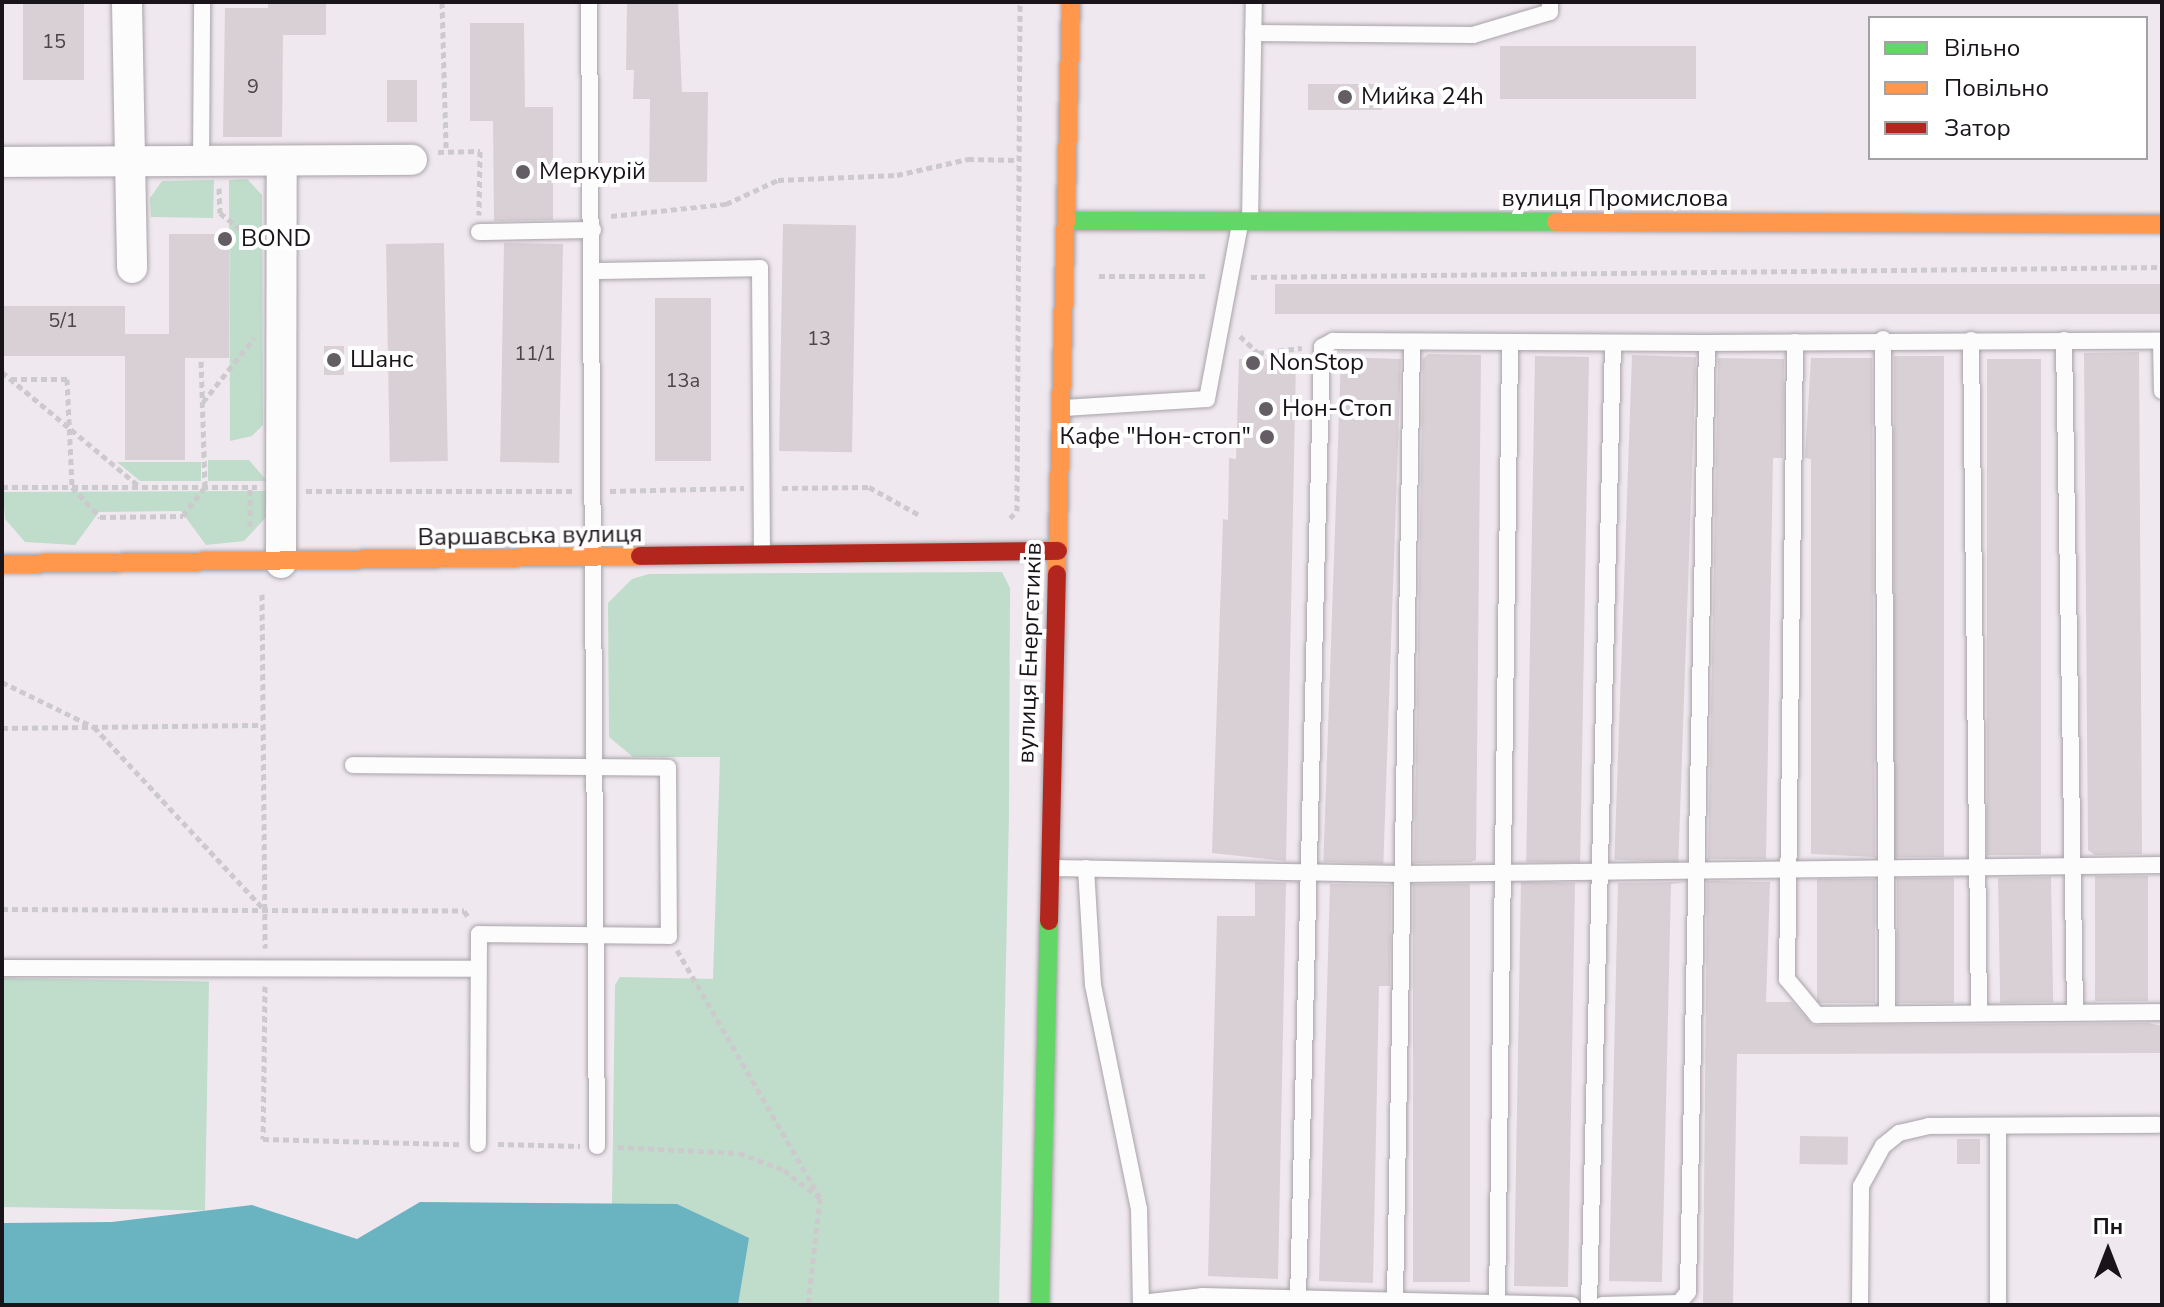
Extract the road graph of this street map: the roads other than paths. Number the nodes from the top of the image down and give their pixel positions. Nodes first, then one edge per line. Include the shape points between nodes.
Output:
1 (127, 2) edge
2 (202, 2) edge
3 (589, 2) edge
4 (1071, 2) edge
5 (1254, 2) edge
6 (1550, 2) edge
7 (1253, 33) junction
8 (412, 160) road end
9 (2, 162) edge
10 (210, 164) junction
11 (282, 165) junction
12 (133, 166) junction
13 (1067, 221) junction
14 (1245, 223) junction
15 (2162, 224) edge
16 (593, 230) junction
17 (479, 232) road end
18 (132, 268) dead end
19 (593, 271) junction
20 (1883, 339) junction
21 (1971, 340) junction
22 (2064, 340) junction
23 (2162, 341) edge
24 (1412, 342) junction
25 (1795, 342) junction
26 (1707, 343) junction
27 (1510, 344) junction
28 (1613, 344) junction
29 (2162, 391) edge
30 (1063, 408) junction
31 (1058, 551) junction
32 (762, 557) junction
33 (593, 559) junction
34 (281, 563) junction
35 (2, 564) edge
36 (353, 765) dead end
37 (595, 767) junction
38 (1977, 865) junction
39 (2074, 865) junction
40 (2162, 865) edge
41 (1887, 866) junction
42 (1047, 867) junction
43 (1086, 868) junction
44 (1788, 868) junction
45 (1599, 871) junction
46 (1692, 871) junction
47 (1309, 872) junction
48 (1499, 873) junction
49 (1403, 874) junction
50 (596, 935) junction
51 (2, 968) edge
52 (477, 969) junction
53 (2075, 1012) junction
54 (2162, 1012) edge
55 (1887, 1013) junction
56 (1979, 1013) junction
57 (2158, 1125) dead end
58 (1998, 1127) junction
59 (478, 1144) road end
60 (597, 1146) road end
61 (1298, 1299) junction
62 (1395, 1300) junction
63 (1497, 1303) edge
64 (1141, 1304) edge
65 (1040, 1305) edge
66 (1572, 1305) edge
67 (1589, 1305) edge
68 (1602, 1305) edge
69 (1860, 1305) edge
70 (1998, 1305) edge

1 - 12 street
2 - 10 lane
3 - 16 lane
4 - 13 street, вулиця Енергетиків
5 - 7 lane
6 - 7 lane via 1550,12 1473,35
7 - 14 lane
8 - 11 street
9 - 12 street
10 - 11 street
10 - 12 street
11 - 34 street via 288,428
12 - 18 street
13 - 14 street, вулиця Промислова
13 - 30 street, вулиця Енергетиків
14 - 15 street, вулиця Промислова
14 - 30 lane via 1207,399
16 - 17 lane
16 - 19 lane
19 - 32 lane via 760,268
19 - 33 lane
20 - 21 lane
20 - 25 lane
20 - 41 lane
21 - 22 lane
21 - 38 lane
22 - 23 lane
22 - 39 lane
23 - 29 lane
24 - 27 lane
24 - 47 lane via 1327,342 1321,353
24 - 49 lane
25 - 26 lane
25 - 44 lane
26 - 28 lane
26 - 46 lane
27 - 28 lane
27 - 48 lane
28 - 45 lane
30 - 31 street, вулиця Енергетиків
31 - 32 street, Варшавська вулиця
31 - 42 street, вулиця Енергетиків
32 - 33 street, Варшавська вулиця
33 - 34 street, Варшавська вулиця
33 - 37 lane
34 - 35 street, Варшавська вулиця
36 - 37 lane
37 - 50 lane
37 - 50 lane via 668,768 669,936
38 - 39 lane
38 - 41 lane
38 - 56 lane
39 - 40 lane
39 - 53 lane
41 - 44 lane
41 - 55 lane
42 - 43 lane
42 - 65 street, вулиця Енергетиків
43 - 47 lane
43 - 64 lane via 1093,985 1139,1209
44 - 46 lane
44 - 55 lane via 1787,979 1817,1015
45 - 46 lane
45 - 48 lane
45 - 67 lane
46 - 68 lane via 1688,1292 1679,1303
47 - 49 lane
47 - 61 lane
48 - 49 lane
48 - 63 lane
49 - 62 lane
50 - 52 lane via 479,934
50 - 60 lane
51 - 52 lane
52 - 59 lane
53 - 54 lane
53 - 56 lane
55 - 56 lane
57 - 58 lane
58 - 69 lane via 1919,1126 1883,1146 1859,1197
58 - 70 lane
61 - 62 lane
61 - 64 lane via 1202,1296
62 - 63 lane
63 - 66 lane

